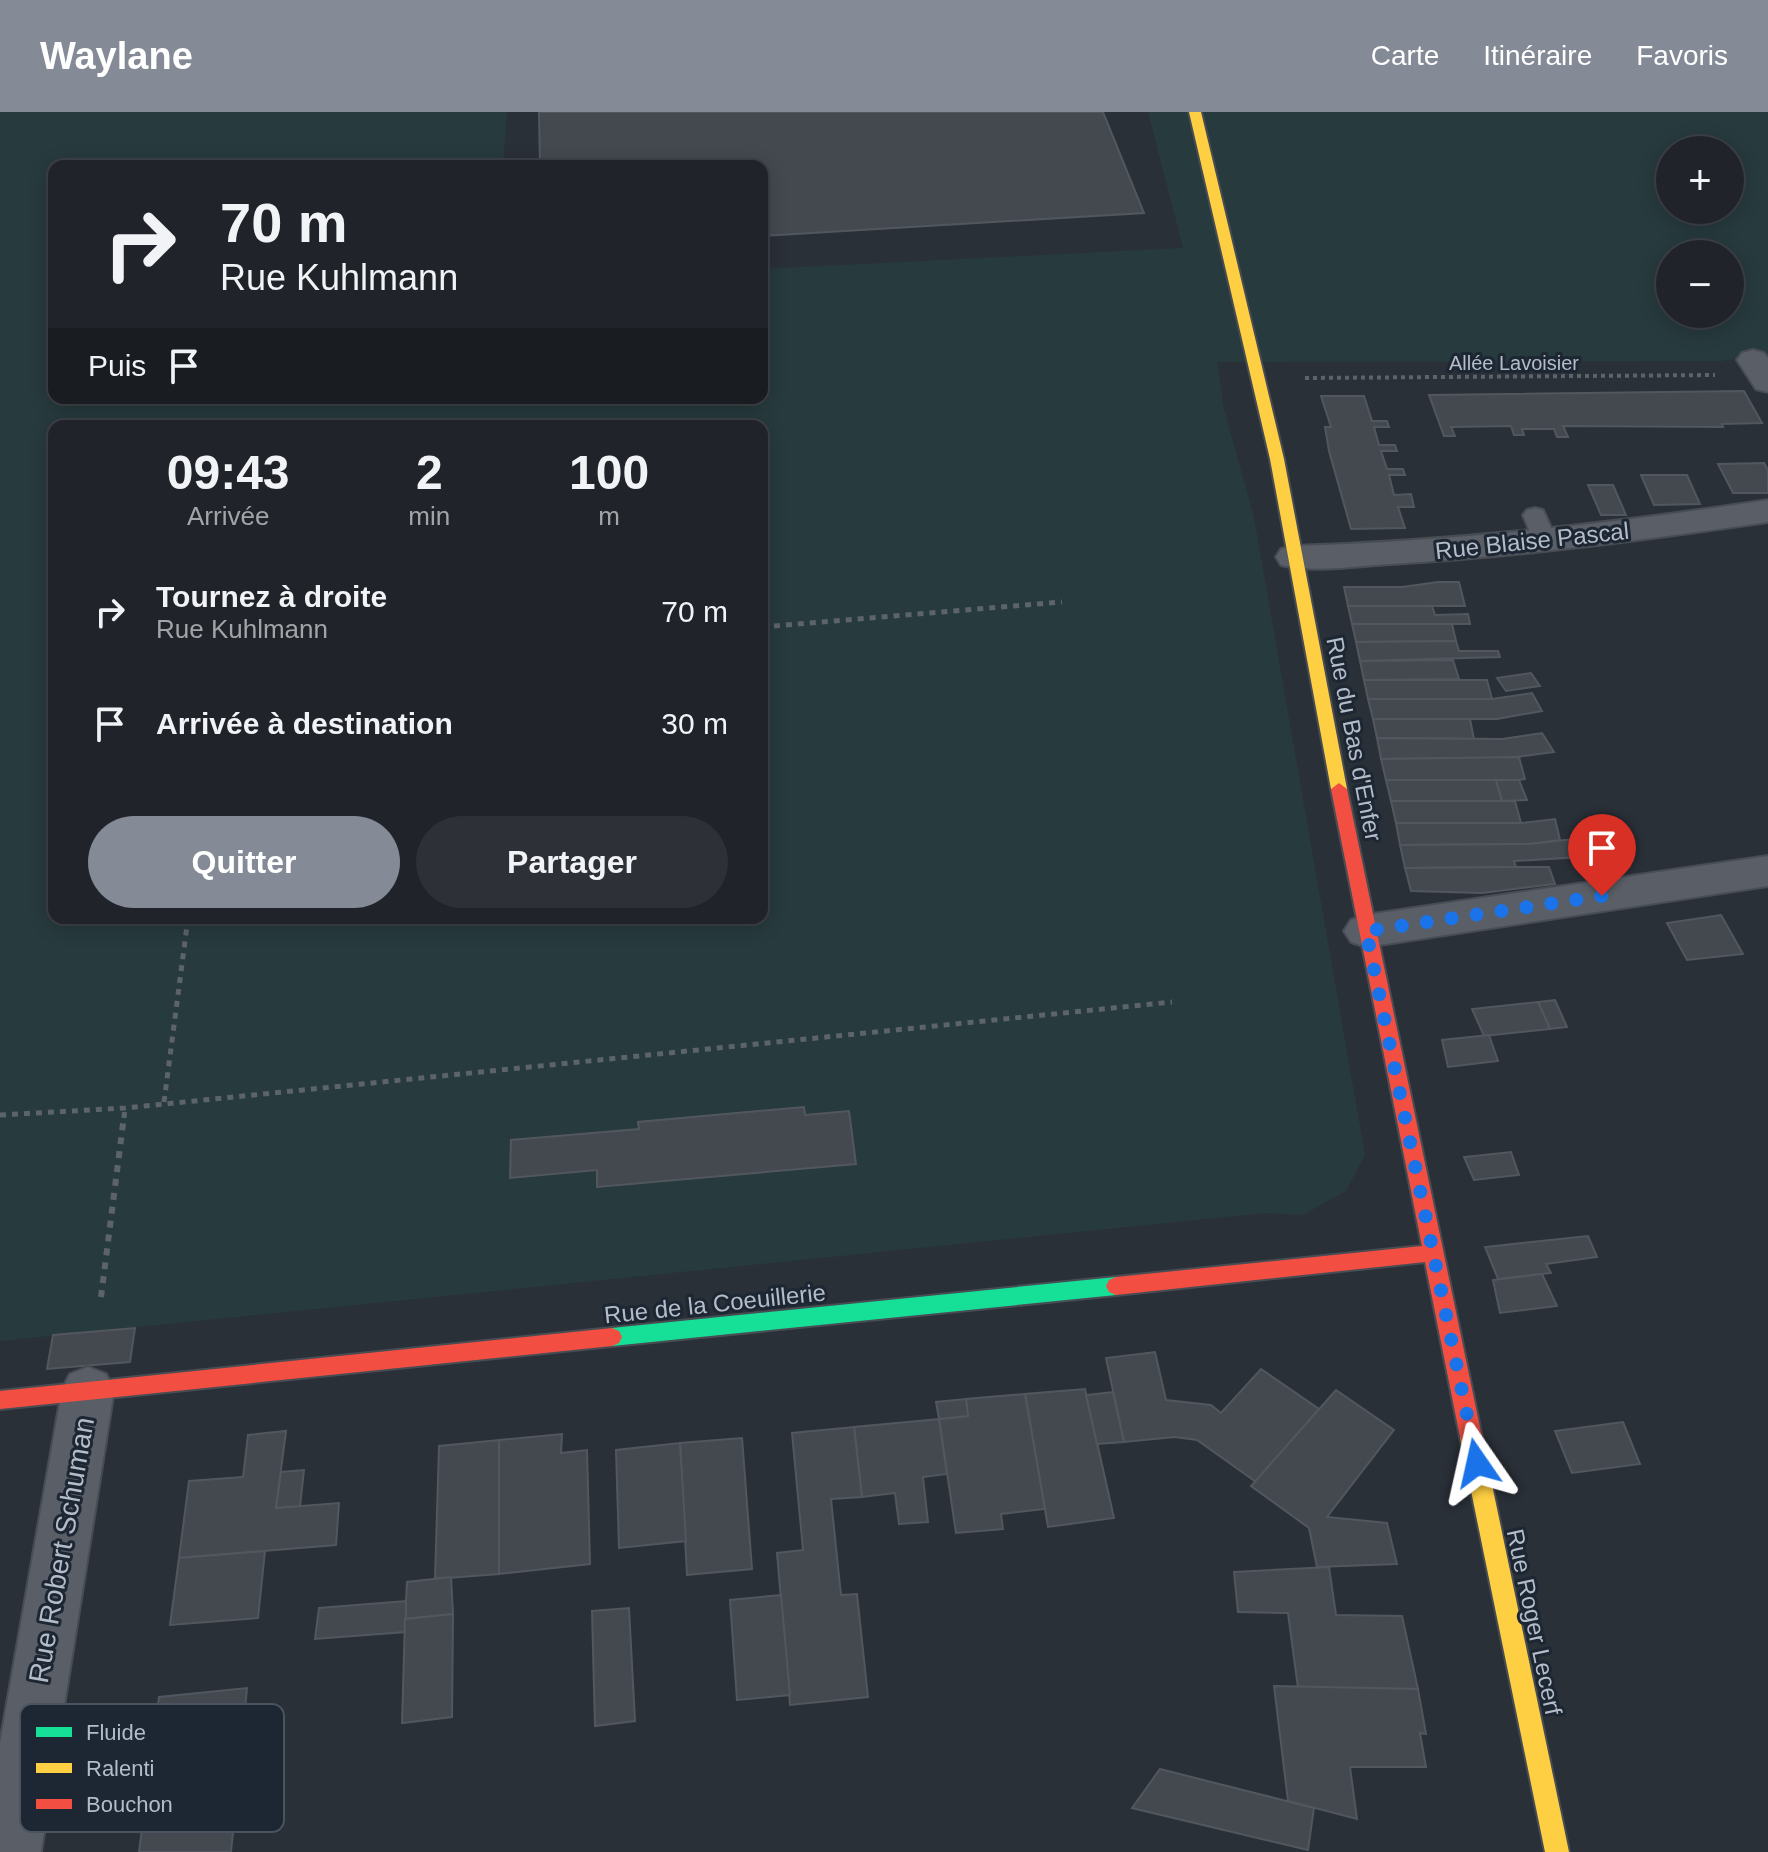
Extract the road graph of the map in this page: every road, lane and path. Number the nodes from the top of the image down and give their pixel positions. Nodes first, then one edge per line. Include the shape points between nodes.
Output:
1 (1195, 112) edge
2 (1760, 370) edge
3 (1260, 379) junction
4 (1768, 511) edge
5 (1294, 557) junction
6 (1062, 602) dead end
7 (768, 626) edge
8 (1768, 871) edge
9 (187, 924) edge
10 (1366, 931) junction
11 (1172, 1002) dead end
12 (164, 1102) junction
13 (125, 1108) junction
14 (0, 1115) edge
15 (1434, 1253) junction
16 (101, 1297) dead end
17 (88, 1390) junction
18 (0, 1400) edge
19 (27, 1704) edge
20 (20, 1740) edge
21 (10, 1792) edge
22 (11, 1852) edge
23 (1557, 1852) edge

1 - 3 street, Rue du Bas d'Enfer
2 - 3 path, Allée Lavoisier via 1717,375
3 - 5 street, Rue du Bas d'Enfer
4 - 5 street, Rue Blaise Pascal via 1625,533 1540,528 1398,554
5 - 10 street, Rue du Bas d'Enfer
6 - 7 path
8 - 10 street
9 - 12 path
10 - 15 street, Rue Roger Lecerf
11 - 12 path
12 - 13 path
13 - 14 path
13 - 16 path
15 - 17 street, Rue de la Coeuillerie
15 - 23 street, Rue Roger Lecerf
17 - 18 street, Rue de la Coeuillerie
17 - 19 street, Rue Robert Schuman
20 - 21 street, Rue Robert Schuman
21 - 22 street, Rue Robert Schuman

